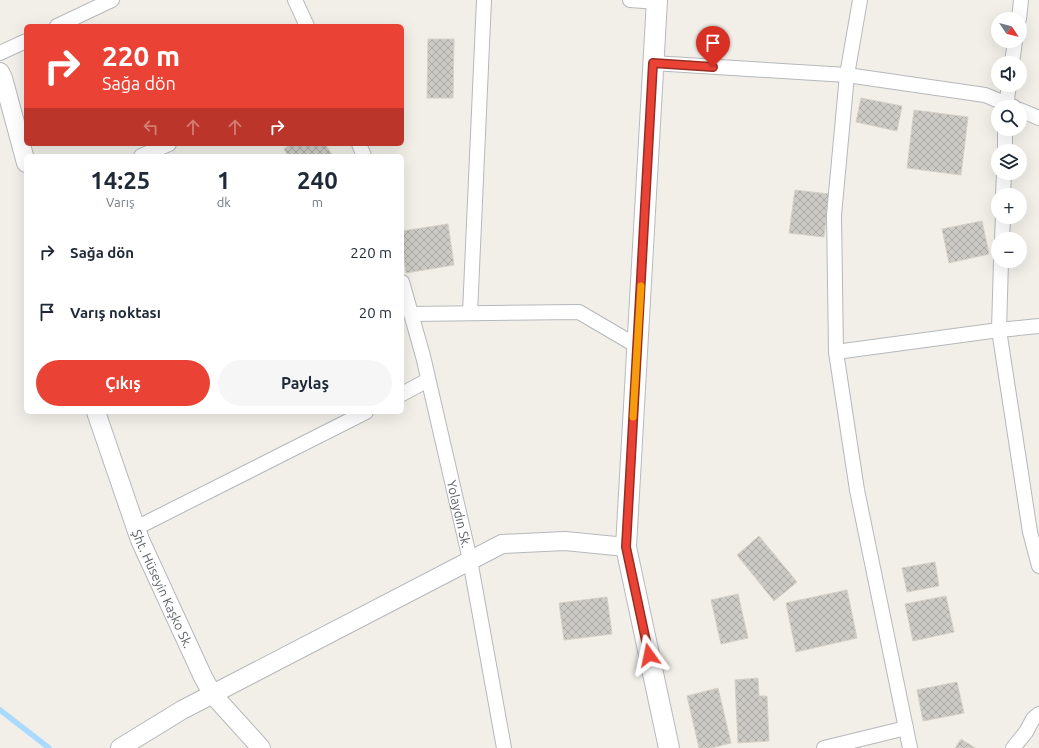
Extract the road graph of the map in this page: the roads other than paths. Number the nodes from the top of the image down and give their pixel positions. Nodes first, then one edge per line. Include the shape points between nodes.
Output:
1 (112, 0) edge
2 (295, 0) edge
3 (484, 0) edge
4 (630, 0) edge
5 (860, 0) edge
6 (1021, 0) edge
7 (657, 1) edge
8 (1020, 12) edge
9 (61, 24) edge
10 (306, 24) edge
11 (24, 42) edge
12 (0, 53) edge
13 (653, 63) junction
14 (0, 72) edge
15 (847, 75) junction
16 (996, 100) edge
17 (1027, 113) edge
18 (1039, 118) edge
19 (164, 146) edge
20 (146, 154) edge
21 (24, 156) edge
22 (1001, 268) edge
23 (404, 289) edge
24 (470, 313) junction
25 (411, 314) junction
26 (1039, 326) edge
27 (999, 330) junction
28 (637, 346) junction
29 (836, 352) junction
30 (428, 380) junction
31 (404, 393) edge
32 (97, 414) edge
33 (362, 414) edge
34 (136, 528) junction
35 (626, 547) junction
36 (470, 560) junction
37 (1039, 566) edge
38 (213, 695) junction
39 (1039, 714) edge
40 (906, 728) junction
41 (120, 748) edge
42 (261, 748) edge
43 (504, 748) edge
44 (669, 748) edge
45 (824, 748) edge
46 (910, 748) edge
47 (1013, 748) edge

1 - 9 street
2 - 10 street
3 - 24 street
4 - 7 street
5 - 15 street
6 - 8 street
7 - 13 main road
11 - 12 street
13 - 15 street
13 - 28 main road
14 - 21 street
15 - 16 street via 985,95
15 - 29 street via 834,215
17 - 18 street
19 - 20 street
22 - 27 street
23 - 25 street, Yolaydın Sk.
24 - 25 street
24 - 28 street via 579,312
25 - 30 street, Yolaydın Sk.
26 - 27 street
27 - 29 street
27 - 37 street via 1030,532
28 - 35 main road
29 - 40 street via 857,490
30 - 31 street
30 - 36 street, Yolaydın Sk.
32 - 34 street, Şht. Hüseyin Kaşko Sk.
33 - 34 street
34 - 38 street, Şht. Hüseyin Kaşko Sk.
35 - 36 street via 565,541 502,544
35 - 44 main road
36 - 38 street
36 - 43 street, Yolaydın Sk.
38 - 41 street via 182,710
38 - 42 street, Şht. Hüseyin Kaşko Sk.
39 - 47 street
40 - 45 street
40 - 46 street

